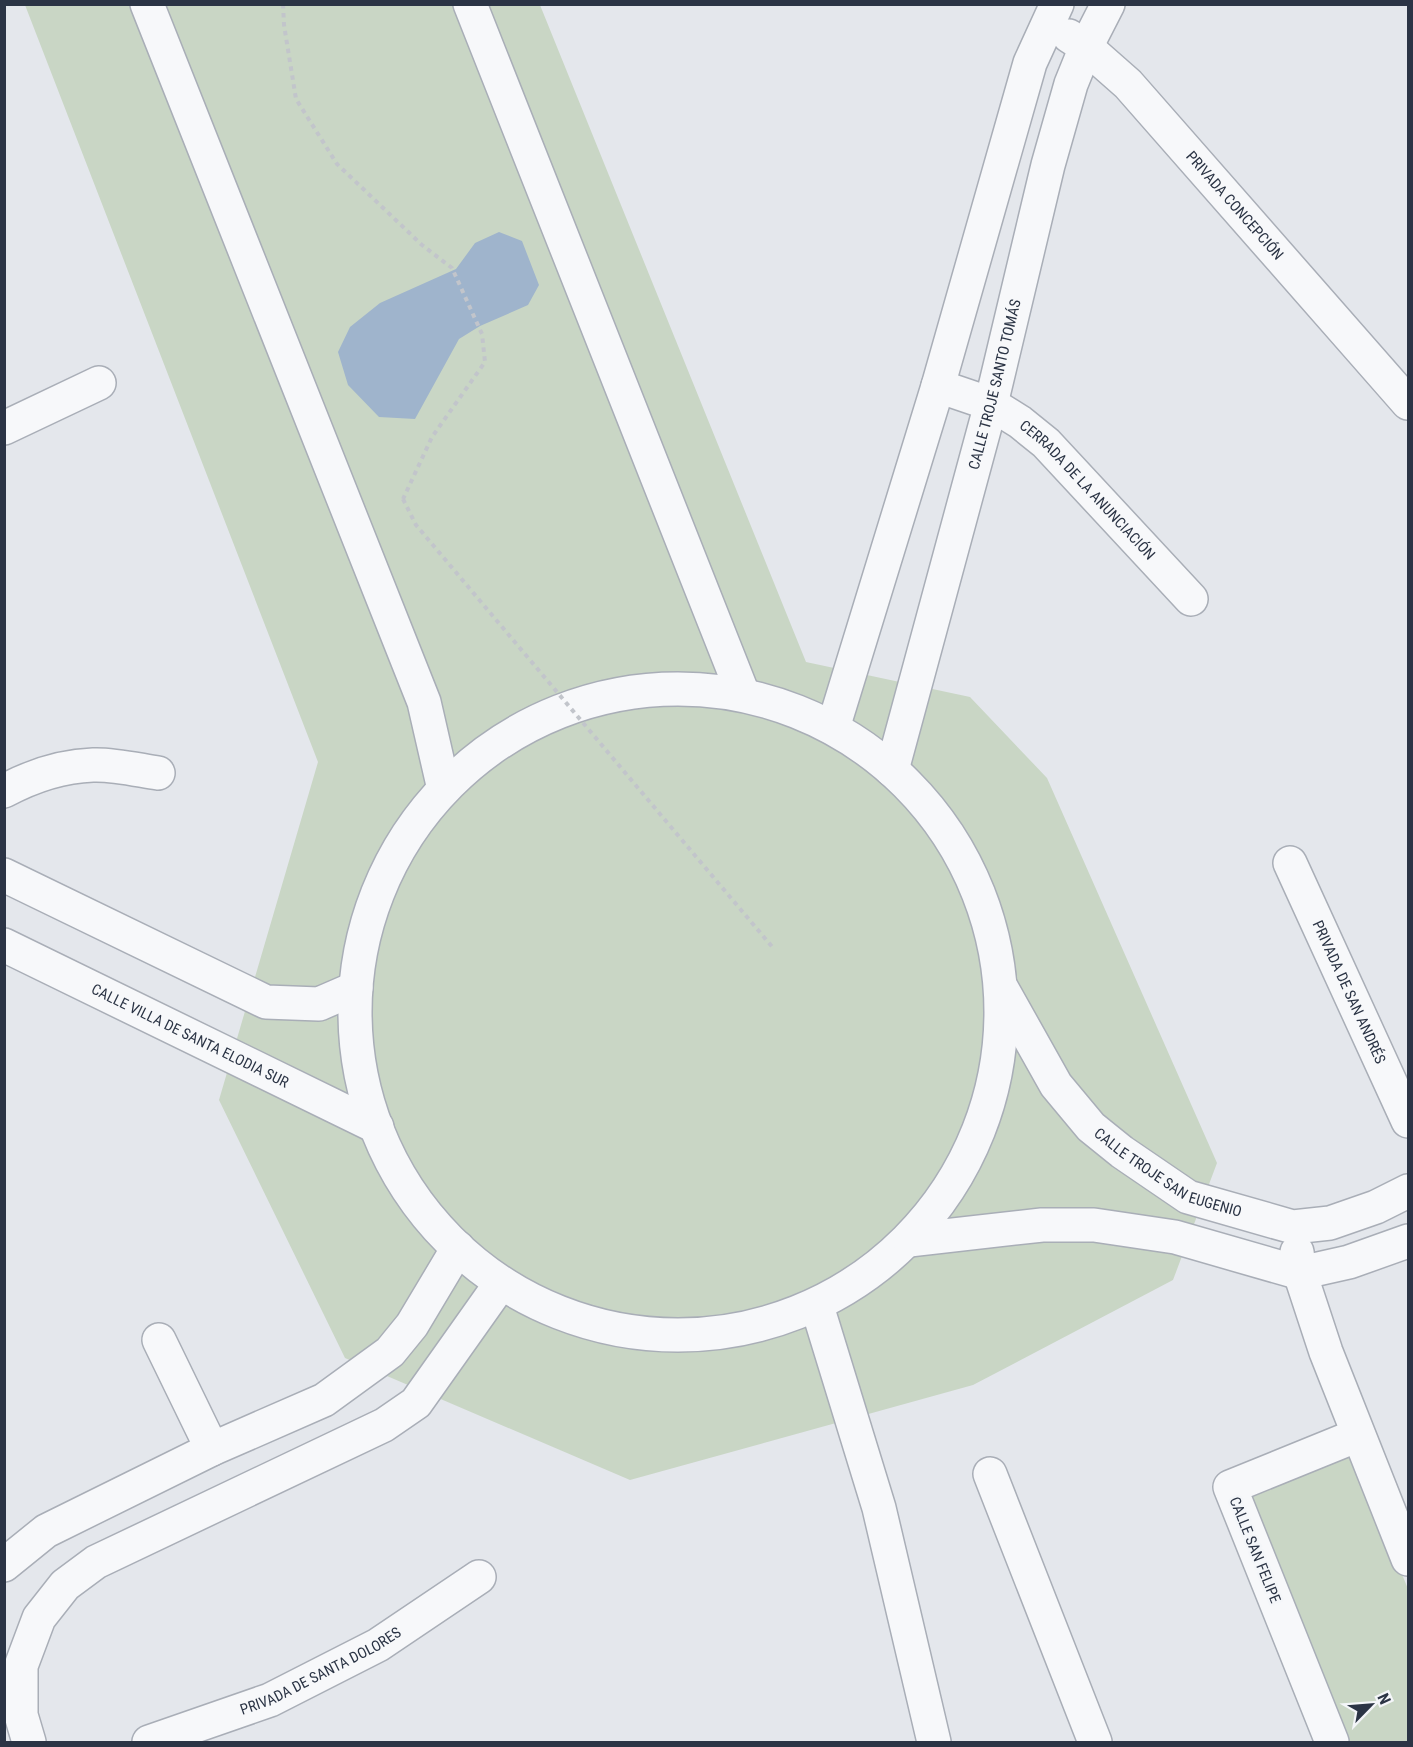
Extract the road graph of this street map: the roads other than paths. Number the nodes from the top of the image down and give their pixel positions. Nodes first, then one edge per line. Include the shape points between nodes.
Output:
1 (147, 4) edge
2 (470, 4) edge
3 (1108, 4) edge
4 (1052, 13) edge
5 (1086, 47) junction
6 (99, 383) dead end
7 (938, 386) junction
8 (1408, 403) edge
9 (991, 404) junction
10 (4, 428) edge
11 (1191, 599) dead end
12 (743, 694) junction
13 (833, 728) junction
14 (892, 770) junction
15 (158, 773) dead end
16 (443, 785) junction
17 (4, 791) edge
18 (1290, 863) dead end
19 (4, 875) edge
20 (4, 945) edge
21 (1001, 986) junction
22 (356, 988) junction
23 (1408, 1121) edge
24 (377, 1127) junction
25 (1408, 1191) edge
26 (1188, 1197) junction
27 (1293, 1227) junction
28 (1175, 1237) junction
29 (909, 1240) junction
30 (1408, 1241) edge
31 (458, 1248) junction
32 (1300, 1273) junction
33 (501, 1283) junction
34 (817, 1306) junction
35 (159, 1340) dead end
36 (1358, 1435) junction
37 (212, 1449) junction
38 (990, 1474) dead end
39 (1408, 1558) edge
40 (4, 1565) edge
41 (478, 1577) dead end
42 (29, 1743) edge
43 (149, 1743) edge
44 (934, 1743) edge
45 (1095, 1743) edge
46 (1332, 1743) edge

1 - 16 street via 424,702
2 - 12 street
3 - 5 street, CALLE TROJE SANTO TOMÁS
4 - 5 street, PRIVADA CONCEPCIÓN
4 - 7 street via 1030,63
5 - 8 street, PRIVADA CONCEPCIÓN via 1128,84
5 - 9 street, CALLE TROJE SANTO TOMÁS via 1048,165
6 - 10 street
7 - 9 street, CERRADA DE LA ANUNCIACIÓN
7 - 13 street
9 - 11 street, CERRADA DE LA ANUNCIACIÓN via 1046,443
9 - 14 street, CALLE TROJE SANTO TOMÁS
12 - 13 street via 789,708
12 - 16 street via 693,688 643,689 593,699 546,715 501,740
13 - 14 street
14 - 21 street via 935,815 967,868 990,926
15 - 17 street via 95,765 58,769
16 - 22 street via 388,868 366,927
18 - 23 street, PRIVADA DE SAN ANDRÉS
19 - 22 street via 266,1002 320,1004
20 - 24 street, CALLE VILLA DE SANTA ELODIA SUR
21 - 26 street, CALLE TROJE SAN EUGENIO via 1056,1085 1091,1127
21 - 29 street via 1000,1042 991,1097 976,1139 945,1198
22 - 24 street via 356,1035 363,1082
24 - 31 street via 410,1192
25 - 27 street, CALLE TROJE SAN EUGENIO via 1330,1223
26 - 27 street, CALLE TROJE SAN EUGENIO
26 - 28 street
27 - 32 street
28 - 29 street via 1094,1225 1042,1225
28 - 32 street
29 - 34 street via 860,1281
30 - 32 street via 1349,1262
31 - 33 street
31 - 37 street via 412,1325 390,1352 324,1400
32 - 36 street
33 - 34 street via 548,1308 597,1326 649,1335 702,1336 754,1328
33 - 42 street via 416,1403 384,1425 96,1562 65,1585 39,1618 21,1666 21,1715
34 - 44 street via 879,1508
35 - 37 street
36 - 39 street
36 - 46 street, CALLE SAN FELIPE via 1230,1486
37 - 40 street via 46,1530
38 - 45 street
41 - 43 street, PRIVADA DE SANTA DOLORES via 378,1645 270,1700

